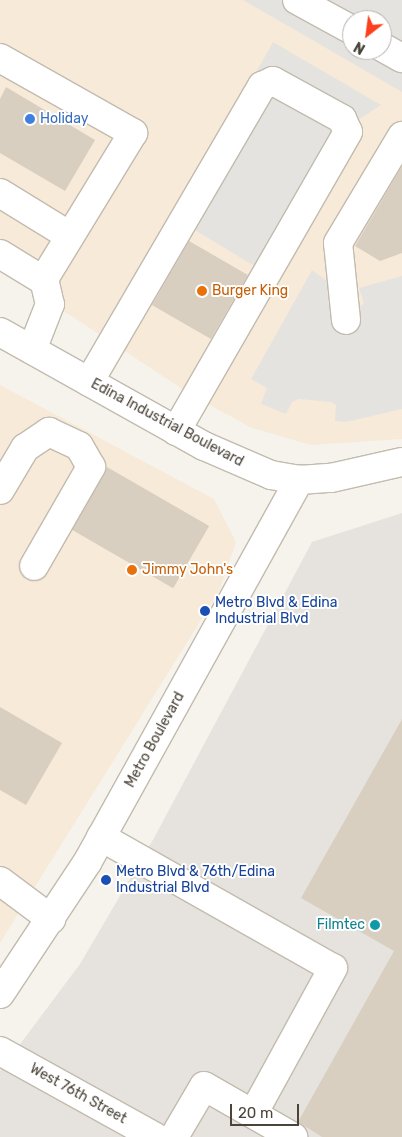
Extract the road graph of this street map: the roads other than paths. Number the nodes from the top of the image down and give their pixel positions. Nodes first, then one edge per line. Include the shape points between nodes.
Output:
1 (297, 0) edge
2 (342, 25) edge
3 (0, 58) edge
4 (402, 136) edge
5 (0, 193) edge
6 (70, 236) junction
7 (0, 254) edge
8 (44, 281) junction
9 (346, 320) dead end
10 (0, 332) edge
11 (32, 350) junction
12 (89, 382) junction
13 (176, 431) junction
14 (402, 462) edge
15 (299, 480) junction
16 (0, 490) edge
17 (34, 566) dead end
18 (101, 837) junction
19 (3, 890) edge
20 (51, 919) junction
21 (0, 994) edge
22 (0, 1050) edge
23 (253, 1114) junction
24 (155, 1137) edge
25 (174, 1137) edge
26 (293, 1137) edge

1 - 2 street
3 - 6 street via 133,134
4 - 9 street via 338,243
5 - 6 street
6 - 8 street
7 - 8 street
8 - 11 street via 50,304
10 - 11 street, Edina Industrial Boulevard
11 - 12 street, Edina Industrial Boulevard
12 - 13 street, Edina Industrial Boulevard
12 - 13 street via 262,86 274,81 342,120 348,132
13 - 15 street, Edina Industrial Boulevard via 240,464
14 - 15 street, Edina Industrial Boulevard via 331,478
15 - 18 street, Metro Boulevard
16 - 17 street via 24,448 49,432 79,446 91,467
18 - 20 street, Metro Boulevard
18 - 23 street via 333,968
19 - 20 street
20 - 21 street, Metro Boulevard
22 - 24 street, West 76th Street
23 - 25 street via 204,1086
23 - 26 street

